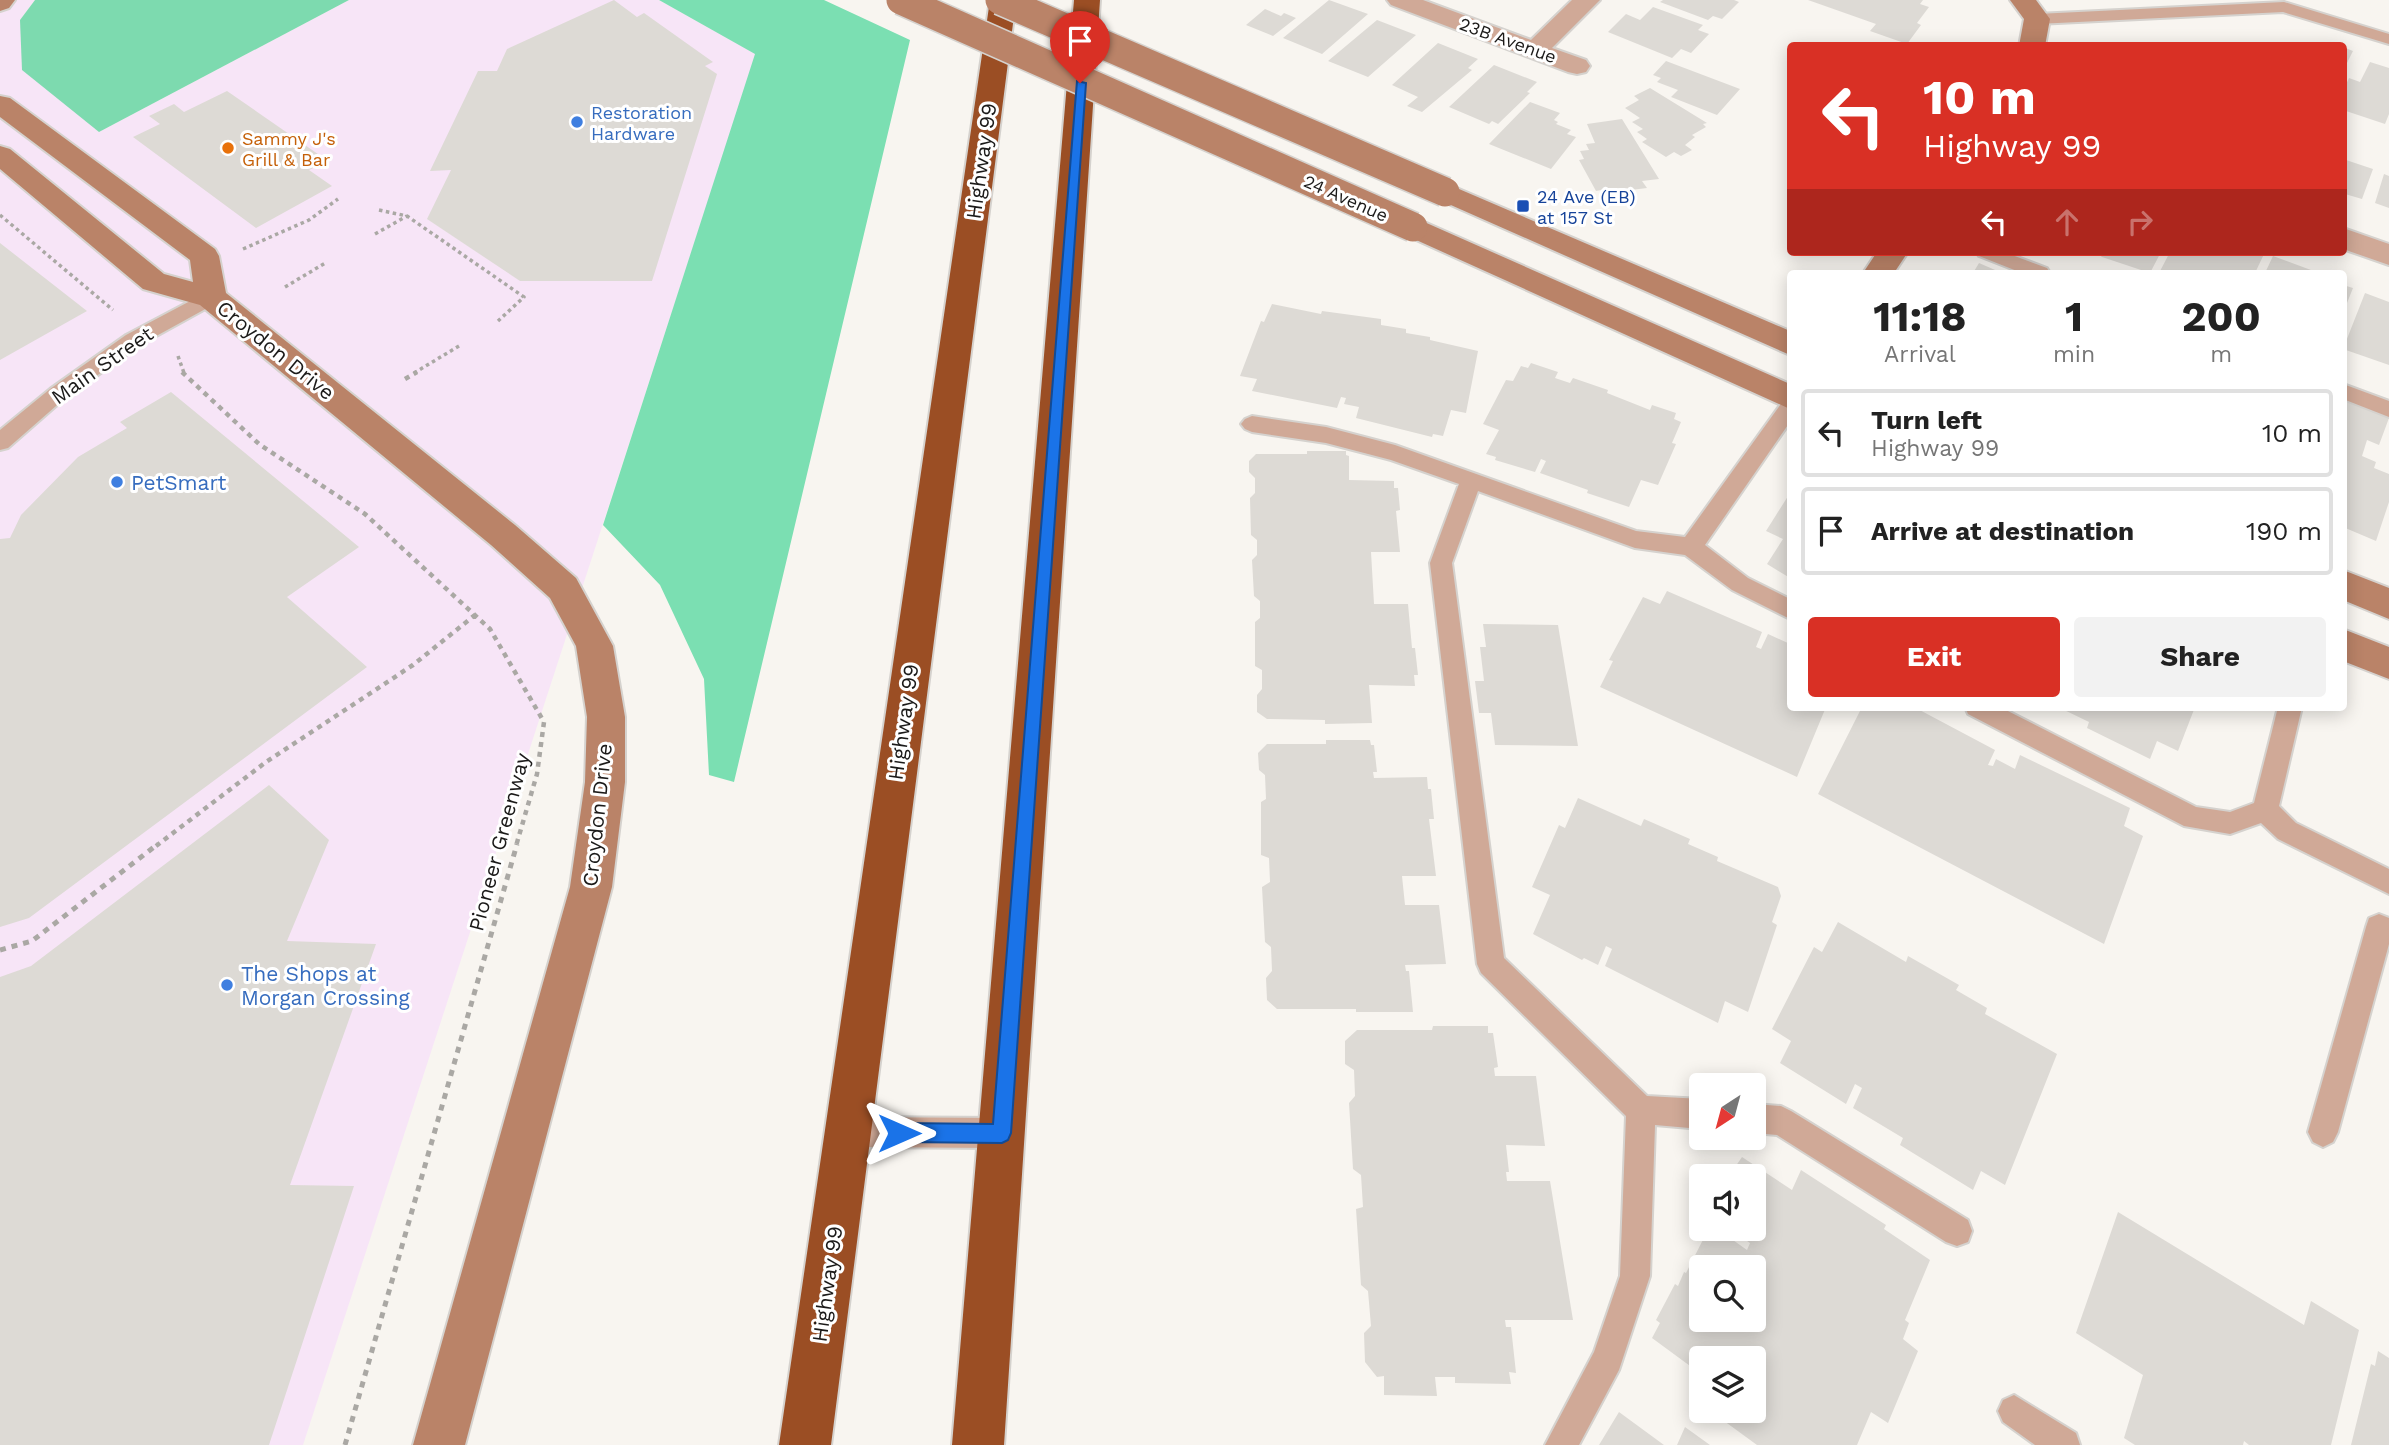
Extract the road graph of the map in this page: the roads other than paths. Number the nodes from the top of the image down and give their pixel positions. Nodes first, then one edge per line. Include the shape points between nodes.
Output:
1 (901, 0) edge
2 (1002, 0) edge
3 (1087, 0) edge
4 (1400, 0) edge
5 (1587, 0) edge
6 (2284, 3) edge
7 (2030, 9) edge
8 (2389, 38) edge
9 (2032, 42) edge
10 (1536, 49) junction
11 (1577, 66) dead end
12 (0, 104) edge
13 (0, 155) edge
14 (2347, 240) edge
15 (2389, 255) edge
16 (1996, 256) edge
17 (2032, 270) edge
18 (211, 297) junction
19 (1787, 343) edge
20 (2347, 393) edge
21 (1787, 396) edge
22 (2389, 409) edge
23 (1787, 410) edge
24 (1252, 424) dead end
25 (0, 442) edge
26 (1471, 481) junction
27 (1691, 547) junction
28 (2347, 586) edge
29 (2389, 604) edge
30 (1787, 608) edge
31 (2347, 624) edge
32 (2389, 634) edge
33 (2347, 646) edge
34 (2389, 664) edge
35 (1986, 711) edge
36 (2289, 711) edge
37 (2265, 810) junction
38 (2389, 882) edge
39 (2389, 931) edge
40 (1641, 1110) junction
41 (1689, 1113) edge
42 (1766, 1120) edge
43 (847, 1132) junction
44 (2323, 1132) dead end
45 (1002, 1133) junction
46 (1957, 1231) dead end
47 (2014, 1411) dead end
48 (439, 1445) edge
49 (805, 1445) edge
50 (978, 1445) edge
51 (1561, 1445) edge
52 (2064, 1445) edge

1 - 21 main road, 24 Avenue, bridge
2 - 19 main road, bridge
2 - 43 highway, Highway 99
3 - 45 highway
4 - 10 street, 23B Avenue
5 - 10 street
6 - 7 lane
6 - 8 lane
7 - 9 main road
10 - 11 street, 23B Avenue
12 - 18 main road, Croydon Drive via 204,256
13 - 18 main road, Croydon Drive via 154,282
14 - 15 street
16 - 17 lane
18 - 25 lane, Main Street via 133,340
18 - 48 main road, Croydon Drive via 563,588 594,646 606,717 606,756 591,887
20 - 22 lane
23 - 27 lane
24 - 26 lane via 1326,435 1395,453
26 - 27 lane via 1635,539
26 - 40 lane via 1441,563 1491,964
27 - 30 lane via 1740,584
28 - 29 main road
31 - 32 main road
33 - 34 main road
35 - 37 lane via 2193,818 2230,823
36 - 37 lane
37 - 38 lane via 2287,831
39 - 44 lane via 2379,927
40 - 41 lane
40 - 51 lane via 1635,1276 1608,1359
42 - 46 lane via 1781,1121
43 - 45 lane
43 - 49 highway, Highway 99
45 - 50 highway
47 - 52 lane

